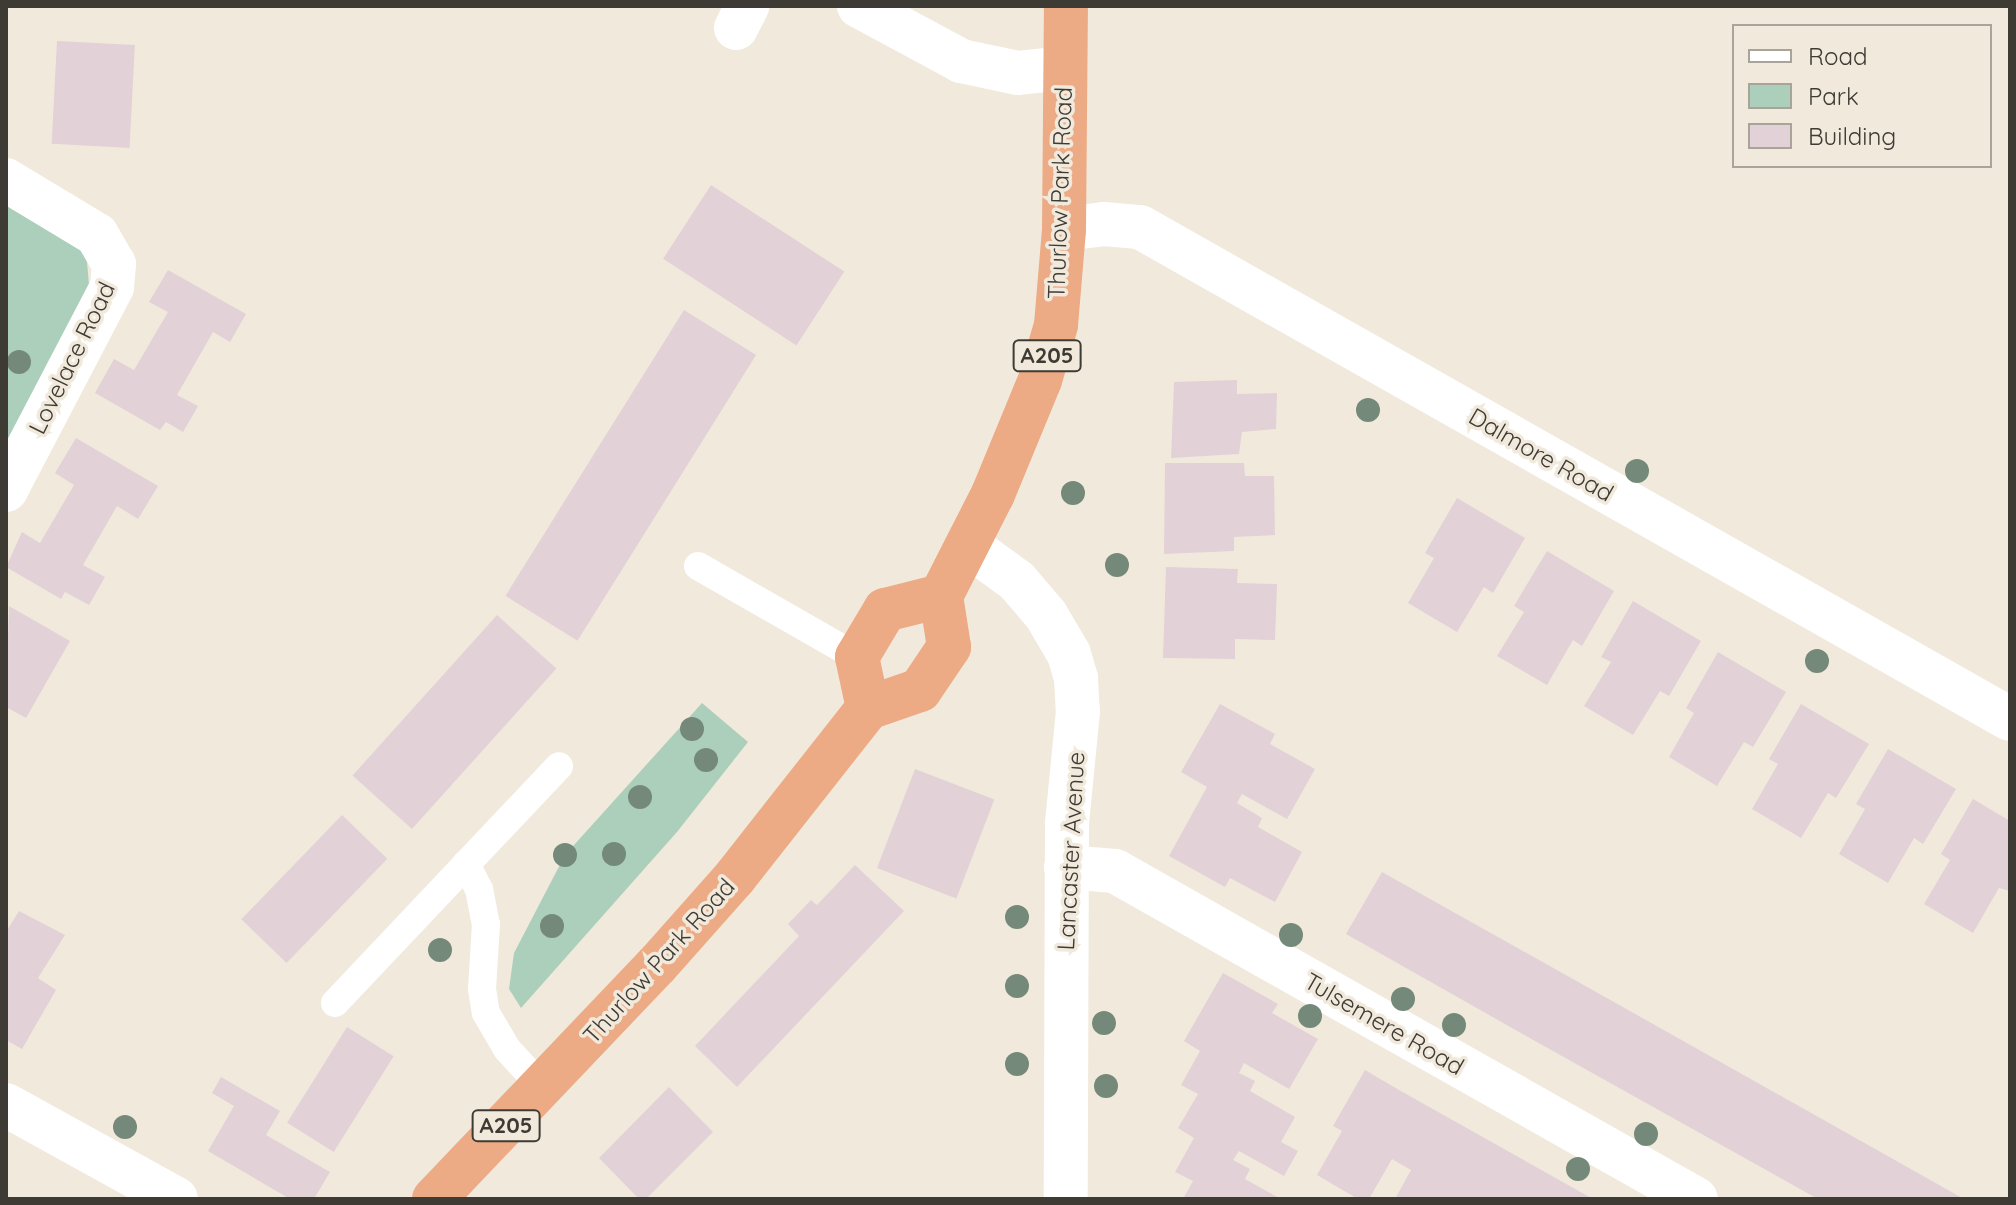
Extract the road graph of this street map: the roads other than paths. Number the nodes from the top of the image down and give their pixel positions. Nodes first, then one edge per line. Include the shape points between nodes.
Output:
1 (859, 6) edge
2 (1066, 6) edge
3 (1064, 68) junction
4 (6, 180) edge
5 (1064, 229) junction
6 (6, 490) edge
7 (969, 546) junction
8 (698, 566) dead end
9 (941, 596) junction
10 (857, 657) junction
11 (868, 708) junction
12 (2010, 719) edge
13 (559, 766) dead end
14 (466, 864) junction
15 (1066, 867) junction
16 (335, 1003) dead end
17 (542, 1087) junction
18 (6, 1105) edge
19 (176, 1199) edge
20 (434, 1199) edge
21 (1066, 1199) edge
22 (1696, 1199) edge

1 - 3 street via 961,61 1018,73
2 - 3 highway, Thurlow Park Road / A205
3 - 5 highway, Thurlow Park Road / A205
4 - 6 street, Lovelace Road via 97,235 114,264 112,287
5 - 7 highway, Thurlow Park Road / A205 via 1056,325 1040,380
5 - 12 street, Dalmore Road via 1140,227
7 - 9 highway, Thurlow Park Road / A205
7 - 15 street, Lancaster Avenue via 1026,591 1055,628 1074,665 1078,711
8 - 10 lane
9 - 10 highway via 885,610
9 - 11 highway via 949,647 920,690
10 - 11 highway
11 - 17 highway, Thurlow Park Road / A205 via 725,888
13 - 14 lane
14 - 16 lane
14 - 17 lane via 479,889 486,924 486,1013 507,1049
15 - 21 street, Lancaster Avenue
15 - 22 street, Tulsemere Road via 1115,871
17 - 20 highway, Thurlow Park Road / A205
18 - 19 street

